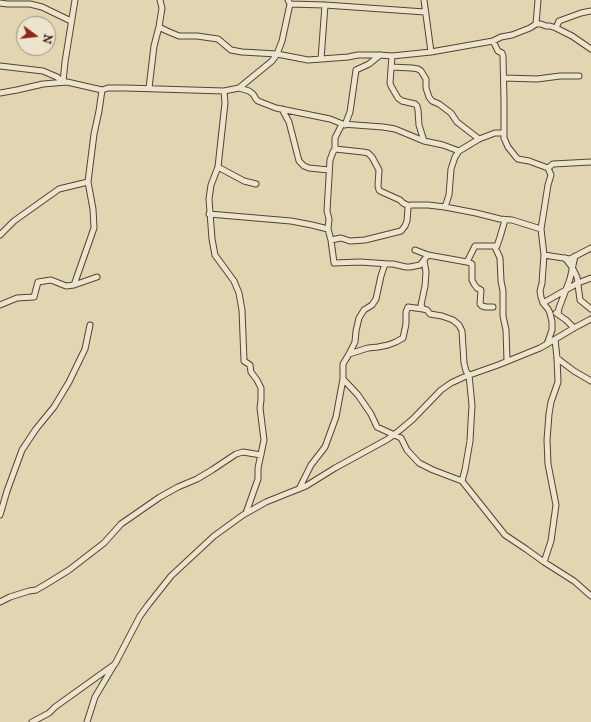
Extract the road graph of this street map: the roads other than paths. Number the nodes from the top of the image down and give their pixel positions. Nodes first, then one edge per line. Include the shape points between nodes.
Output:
1 (75, 0) edge
2 (160, 0) edge
3 (424, 0) edge
4 (538, 0) edge
5 (289, 2) edge
6 (0, 3) edge
7 (325, 5) junction
8 (591, 11) edge
9 (425, 12) junction
10 (71, 21) junction
11 (536, 24) junction
12 (159, 27) junction
13 (556, 28) junction
14 (493, 41) junction
15 (591, 49) edge
16 (431, 52) junction
17 (277, 54) junction
18 (380, 55) junction
19 (392, 56) junction
20 (321, 59) junction
21 (0, 66) edge
22 (391, 67) junction
23 (579, 76) dead end
24 (504, 78) junction
25 (63, 82) junction
26 (149, 88) junction
27 (239, 88) junction
28 (102, 90) junction
29 (224, 90) junction
30 (0, 93) edge
31 (282, 109) junction
32 (345, 124) junction
33 (503, 133) junction
34 (479, 139) junction
35 (424, 141) junction
36 (336, 149) junction
37 (459, 151) junction
38 (591, 162) edge
39 (218, 167) junction
40 (548, 168) junction
41 (330, 170) junction
42 (88, 182) junction
43 (256, 184) dead end
44 (409, 206) junction
45 (445, 207) junction
46 (210, 214) junction
47 (505, 220) junction
48 (541, 228) junction
49 (328, 229) junction
50 (0, 235) edge
51 (331, 240) junction
52 (495, 247) junction
53 (591, 248) edge
54 (415, 250) dead end
55 (428, 255) junction
56 (544, 255) junction
57 (575, 256) junction
58 (565, 258) junction
59 (424, 260) junction
60 (467, 262) junction
61 (385, 264) junction
62 (572, 267) junction
63 (97, 277) dead end
64 (591, 278) edge
65 (578, 283) junction
66 (74, 285) junction
67 (566, 290) junction
68 (543, 303) junction
69 (0, 305) edge
70 (493, 307) dead end
71 (423, 309) junction
72 (548, 309) junction
73 (591, 309) edge
74 (558, 314) junction
75 (591, 319) edge
76 (90, 326) dead end
77 (574, 328) junction
78 (555, 339) junction
79 (547, 344) junction
80 (349, 354) junction
81 (557, 358) junction
82 (507, 361) junction
83 (469, 376) junction
84 (343, 379) junction
85 (591, 381) edge
86 (394, 434) junction
87 (261, 455) junction
88 (462, 481) junction
89 (299, 489) junction
90 (0, 491) edge
91 (6, 492) junction
92 (246, 514) junction
93 (0, 515) edge
94 (544, 562) junction
95 (591, 596) edge
96 (0, 602) edge
97 (115, 664) junction
98 (32, 722) edge
99 (87, 722) edge

1 - 10 street
2 - 12 street via 162,8
3 - 9 street
4 - 11 street
5 - 7 street
5 - 17 street
6 - 10 street via 42,7
7 - 9 street
7 - 20 street
8 - 13 street via 559,21
9 - 16 street
10 - 25 street
11 - 13 street
11 - 14 street
12 - 17 street via 179,36 218,39 231,50
12 - 26 street
13 - 15 street
14 - 16 street
14 - 24 street via 503,56
16 - 19 street
17 - 20 street via 308,60
17 - 27 street
18 - 19 street
18 - 20 street
18 - 32 street via 356,70 350,112
19 - 22 street
21 - 25 street via 43,71
22 - 34 street via 421,71 426,79 429,98 451,113 457,122
22 - 35 street via 392,89 402,101 417,106
23 - 24 street
24 - 33 street
25 - 28 street
25 - 30 street
26 - 28 street
26 - 29 street
27 - 29 street
27 - 31 street via 249,91 258,101
28 - 42 street
29 - 39 street via 225,103
31 - 32 street
31 - 41 street via 289,122 299,161 309,168
32 - 35 street via 395,129
32 - 36 street via 342,124 335,138
33 - 34 street
33 - 40 street via 508,147 518,159
34 - 37 street
35 - 37 street
36 - 41 street via 330,160
36 - 44 street via 368,153 379,170 379,190
37 - 45 street via 451,169 449,195
38 - 40 street via 553,164
39 - 43 street via 244,181
39 - 46 street via 211,185
40 - 48 street via 551,175
41 - 49 street
42 - 50 street via 59,189 14,221
42 - 66 street via 94,228
44 - 45 street
44 - 51 street via 407,221 401,231 350,242 341,238
45 - 47 street
46 - 49 street via 279,220
46 - 87 street via 215,255 234,281 239,293 244,362 250,365 251,372 261,388 260,408 264,440
47 - 48 street
47 - 52 street via 500,240
48 - 56 street
49 - 51 street
51 - 61 street via 334,263
52 - 60 street via 475,246
52 - 82 street via 500,258
53 - 57 street
54 - 55 street
55 - 59 street
55 - 60 street
56 - 58 street
56 - 68 street via 540,291
57 - 58 street
57 - 62 street
58 - 62 street
59 - 61 street via 420,265 410,267
59 - 71 street via 426,272 421,305
60 - 70 street via 472,264 472,280 481,290 480,304
61 - 80 street via 376,299 359,318
62 - 65 street
62 - 67 street
63 - 66 street
64 - 65 street
65 - 67 street
65 - 73 street via 580,300
66 - 69 street via 66,286 51,280 38,282 34,297 17,298
67 - 68 street
67 - 74 street
68 - 72 street
71 - 80 street via 408,307 403,338 388,345
71 - 83 street via 430,314 453,320 459,325 462,331 464,363
72 - 74 street
72 - 79 street via 552,330
74 - 77 street
75 - 77 street
76 - 91 street via 85,349 69,382 22,450
77 - 78 street
78 - 79 street
78 - 81 street
79 - 82 street
80 - 84 street via 343,364
81 - 85 street
81 - 94 street via 558,382 552,402 547,440 548,464 556,505 551,541
82 - 83 street
83 - 86 street via 441,390 413,419
83 - 88 street via 472,405 470,441
84 - 86 street via 358,395 377,426
84 - 89 street via 336,417 325,447 311,465
86 - 88 street via 401,438 419,464
86 - 89 street
87 - 92 street via 258,478
87 - 96 street via 243,452 236,454 197,479 160,497 121,524 104,543 69,570 36,590
88 - 94 street via 505,535
89 - 92 street via 266,502
90 - 91 street
91 - 93 street
92 - 97 street via 214,536 171,576 140,616
94 - 95 street via 574,581
97 - 98 street via 49,713
97 - 99 street via 95,697

